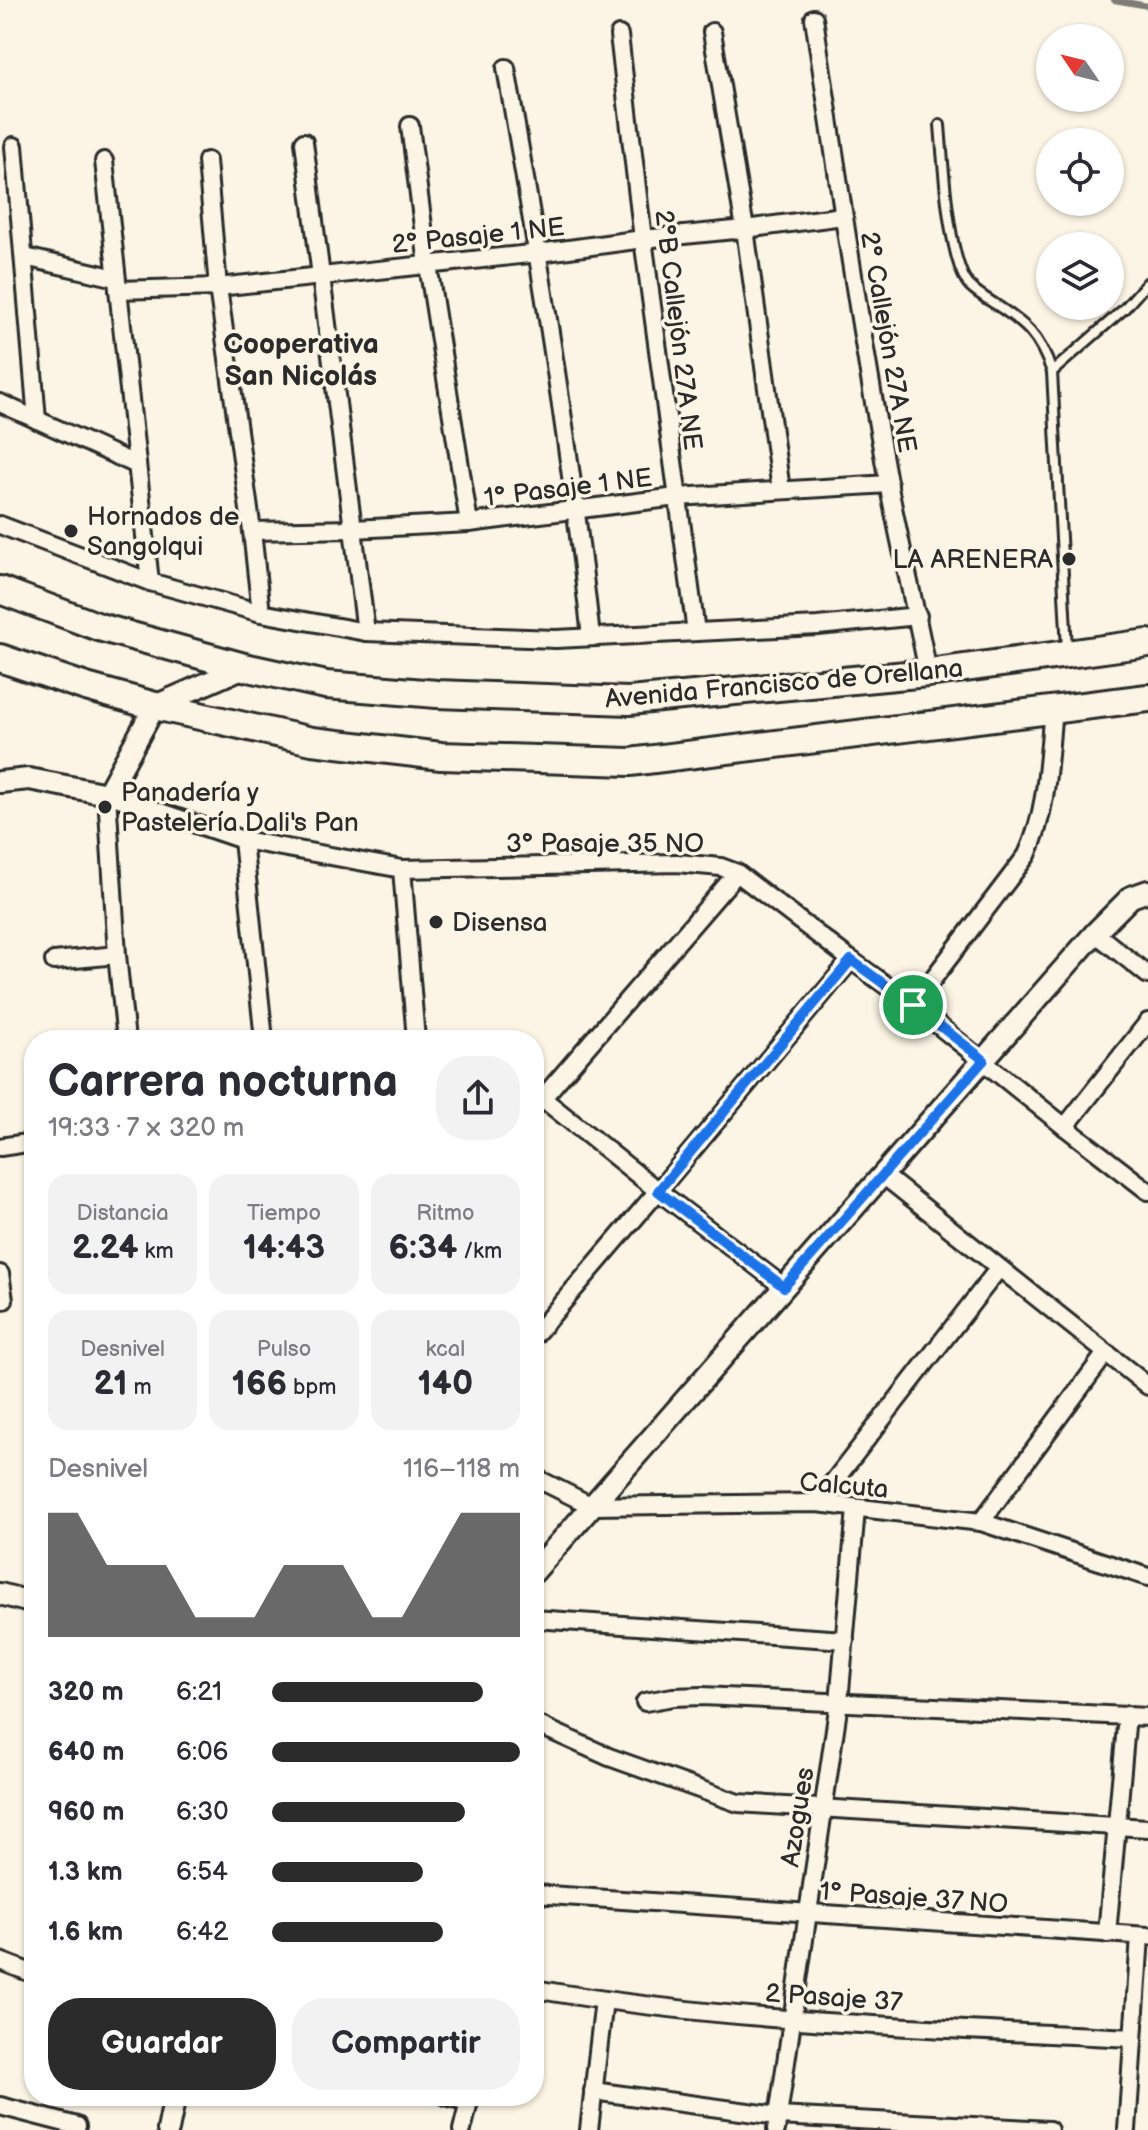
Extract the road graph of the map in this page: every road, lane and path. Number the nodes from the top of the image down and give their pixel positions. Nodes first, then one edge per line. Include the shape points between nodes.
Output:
1 (814, 18) dead end
2 (712, 32) dead end
3 (619, 35) dead end
4 (506, 68) dead end
5 (940, 125) dead end
6 (410, 126) dead end
7 (304, 142) dead end
8 (14, 146) dead end
9 (104, 161) dead end
10 (207, 161) dead end
11 (843, 216) junction
12 (745, 229) junction
13 (643, 239) junction
14 (539, 253) junction
15 (25, 257) junction
16 (428, 265) junction
17 (321, 275) junction
18 (1148, 282) edge
19 (117, 284) junction
20 (218, 287) junction
21 (1052, 372) junction
22 (0, 403) edge
23 (37, 420) junction
24 (137, 465) junction
25 (889, 484) junction
26 (781, 490) junction
27 (677, 497) junction
28 (577, 509) junction
29 (469, 523) junction
30 (0, 525) edge
31 (353, 529) junction
32 (252, 531) junction
33 (150, 582) junction
34 (0, 590) edge
35 (261, 613) junction
36 (918, 616) junction
37 (366, 632) junction
38 (696, 632) junction
39 (591, 637) junction
40 (1148, 643) edge
41 (1067, 654) junction
42 (0, 658) edge
43 (244, 667) junction
44 (928, 673) junction
45 (1148, 698) edge
46 (155, 706) junction
47 (1053, 709) junction
48 (0, 782) edge
49 (107, 794) junction
50 (243, 840) junction
51 (402, 869) junction
52 (737, 873) junction
53 (1140, 894) edge
54 (1095, 933) junction
55 (117, 955) junction
56 (851, 960) junction
57 (54, 961) dead end
58 (1148, 975) edge
59 (913, 1005) junction
60 (1148, 1022) edge
61 (125, 1030) edge
62 (263, 1030) edge
63 (415, 1030) edge
64 (984, 1060) junction
65 (544, 1092) edge
66 (544, 1105) edge
67 (1065, 1127) junction
68 (24, 1143) edge
69 (0, 1147) edge
70 (883, 1175) junction
71 (1147, 1189) edge
72 (658, 1191) junction
73 (999, 1268) junction
74 (0, 1274) edge
75 (784, 1287) junction
76 (4, 1300) dead end
77 (544, 1324) edge
78 (1106, 1353) junction
79 (1148, 1386) edge
80 (544, 1482) edge
81 (817, 1503) junction
82 (592, 1506) junction
83 (856, 1509) junction
84 (981, 1522) junction
85 (544, 1561) edge
86 (1148, 1577) edge
87 (0, 1594) edge
88 (24, 1600) edge
89 (544, 1620) edge
90 (845, 1640) junction
91 (645, 1702) dead end
92 (839, 1702) junction
93 (1127, 1715) junction
94 (1148, 1717) edge
95 (544, 1728) edge
96 (823, 1809) junction
97 (1117, 1827) junction
98 (1148, 1828) edge
99 (544, 1895) edge
100 (807, 1914) junction
101 (1107, 1934) junction
102 (1144, 1936) edge
103 (0, 1961) edge
104 (24, 1970) edge
105 (544, 1991) edge
106 (604, 2000) junction
107 (792, 2021) junction
108 (1133, 2038) junction
109 (593, 2091) junction
110 (0, 2106) edge
111 (173, 2106) edge
112 (468, 2106) edge
113 (777, 2123) edge
114 (932, 2128) edge
115 (75, 2130) edge
116 (168, 2130) edge
117 (462, 2130) edge
118 (589, 2130) edge
119 (1049, 2130) edge
120 (1127, 2130) edge

1 - 11 street, 2° Callejón 27A NE
2 - 12 street
3 - 13 street, 2°B Callejón 27A NE
4 - 14 street
5 - 21 lane via 960,273 969,286 1029,328
6 - 16 street
7 - 17 street
8 - 15 street
9 - 19 street
10 - 20 street
11 - 12 street, 2° Pasaje 1 NE
11 - 25 street, 2° Callejón 27A NE
12 - 13 street, 2° Pasaje 1 NE
12 - 26 street
13 - 14 street, 2° Pasaje 1 NE
13 - 27 street, 2°B Callejón 27A NE
14 - 16 street, 2° Pasaje 1 NE
14 - 28 street
15 - 19 street, 2° Pasaje 1 NE
15 - 23 street
16 - 17 street, 2° Pasaje 1 NE
16 - 29 street
17 - 20 street, 2° Pasaje 1 NE
17 - 31 street
18 - 21 lane
19 - 20 street, 2° Pasaje 1 NE
19 - 24 street
20 - 32 street
21 - 41 lane
22 - 23 street
23 - 24 street
24 - 33 street
25 - 26 street, 1° Pasaje 1 NE
25 - 36 street, 2° Callejón 27A NE
26 - 27 street, 1° Pasaje 1 NE
27 - 28 street, 1° Pasaje 1 NE
27 - 38 street, 2°B Callejón 27A NE
28 - 29 street, 1° Pasaje 1 NE
28 - 39 street
29 - 31 street, 1° Pasaje 1 NE
30 - 33 street
31 - 32 street, 1° Pasaje 1 NE
31 - 37 street
32 - 35 street
33 - 35 street
34 - 43 highway, Avenida Francisco de Orellana via 99,627
35 - 37 street
36 - 38 street
36 - 44 street, 2° Callejón 27A NE
37 - 39 street
38 - 39 street
40 - 41 highway, Avenida Francisco de Orellana
41 - 44 highway, Avenida Francisco de Orellana
42 - 46 highway, Avenida Francisco de Orellana
43 - 44 highway, Avenida Francisco de Orellana via 326,685 629,701
43 - 46 street
45 - 47 highway, Avenida Francisco de Orellana
46 - 47 highway, Avenida Francisco de Orellana via 312,741 441,756 630,762
46 - 49 street
47 - 59 street via 1042,813 1027,855
48 - 49 street via 29,779
49 - 50 street, 3° Pasaje 35 NO
49 - 55 street
50 - 51 street, 3° Pasaje 35 NO
50 - 62 street
51 - 52 street, 3° Pasaje 35 NO via 677,863
51 - 63 street
52 - 56 street, 3° Pasaje 35 NO
52 - 65 street
53 - 54 street
54 - 58 street
54 - 64 street
55 - 57 street
55 - 61 street
56 - 59 street, 3° Pasaje 35 NO
56 - 72 street
59 - 64 street, 3° Pasaje 35 NO
60 - 67 street
64 - 67 street, 3° Pasaje 35 NO
64 - 70 street
66 - 72 street
67 - 71 street, 3° Pasaje 35 NO
68 - 69 street
70 - 73 street
70 - 75 street
72 - 75 street
72 - 77 street
73 - 78 street
73 - 81 street
74 - 76 street
75 - 82 street
78 - 79 street
78 - 84 street
80 - 82 street, Calcuta
81 - 82 street, Calcuta
81 - 83 street, Calcuta
82 - 85 street
83 - 84 street, Calcuta
83 - 90 street, Azogues
84 - 86 street, Calcuta
87 - 88 street
89 - 90 street
90 - 92 street, Azogues
91 - 92 street via 702,1696
92 - 93 street
92 - 96 street, Azogues
93 - 94 street
93 - 97 street
95 - 96 street via 738,1803
96 - 97 street
96 - 100 street, Azogues
97 - 98 street
97 - 101 street
99 - 100 street, 1° Pasaje 37 NO
100 - 101 street, 1° Pasaje 37 NO
100 - 107 street, Azogues
101 - 102 street, 1° Pasaje 37 NO
102 - 108 street
103 - 104 street
105 - 106 street, 2 Pasaje 37
106 - 107 street, 2 Pasaje 37
106 - 109 street
107 - 108 street, 2 Pasaje 37
107 - 113 street, Azogues
108 - 120 street
109 - 113 street
109 - 118 street
110 - 115 street via 77,2126
111 - 116 street
112 - 117 street
113 - 114 street
114 - 119 street

